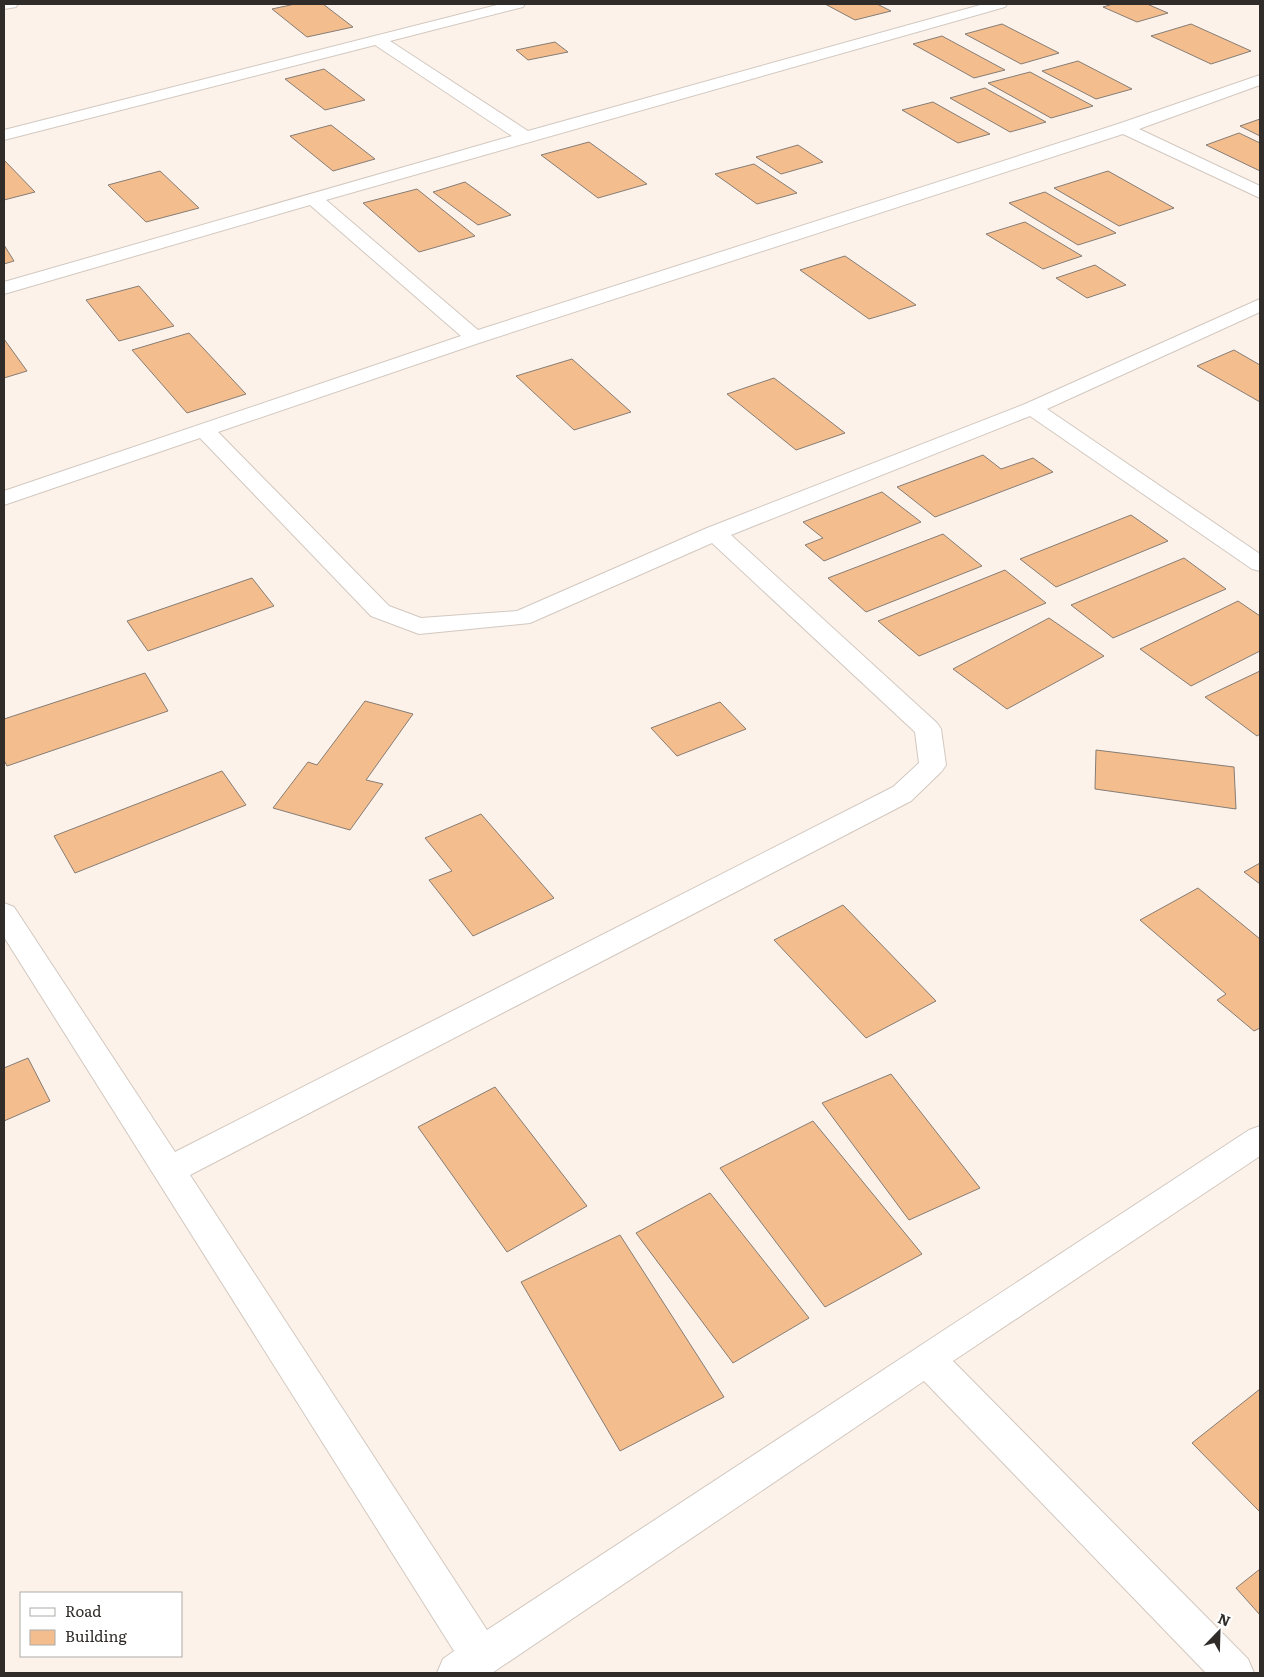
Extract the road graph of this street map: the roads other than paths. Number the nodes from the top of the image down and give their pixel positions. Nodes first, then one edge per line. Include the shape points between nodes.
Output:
1 (11, 4) edge
2 (518, 4) edge
3 (1000, 4) edge
4 (4, 5) edge
5 (377, 40) junction
6 (1260, 80) edge
7 (1124, 128) junction
8 (4, 135) edge
9 (526, 137) junction
10 (1260, 193) edge
11 (313, 198) junction
12 (4, 288) edge
13 (1260, 305) edge
14 (475, 338) junction
15 (1032, 408) junction
16 (204, 430) junction
17 (4, 498) edge
18 (715, 533) junction
19 (1260, 564) edge
20 (4, 914) edge
21 (1260, 1139) edge
22 (168, 1170) junction
23 (927, 1359) junction
24 (469, 1665) edge
25 (1234, 1673) edge

1 - 4 street
2 - 5 street
3 - 9 street
5 - 8 street
5 - 9 street
6 - 7 street
7 - 10 street
7 - 14 street
9 - 11 street
11 - 12 street
11 - 14 street
13 - 15 street
14 - 16 street
15 - 18 street
15 - 19 street
16 - 17 street
16 - 18 street via 380,611 419,626 521,618
18 - 22 street via 928,729 933,765 902,794
20 - 22 street
21 - 23 street
22 - 24 street
23 - 24 street
23 - 25 street

